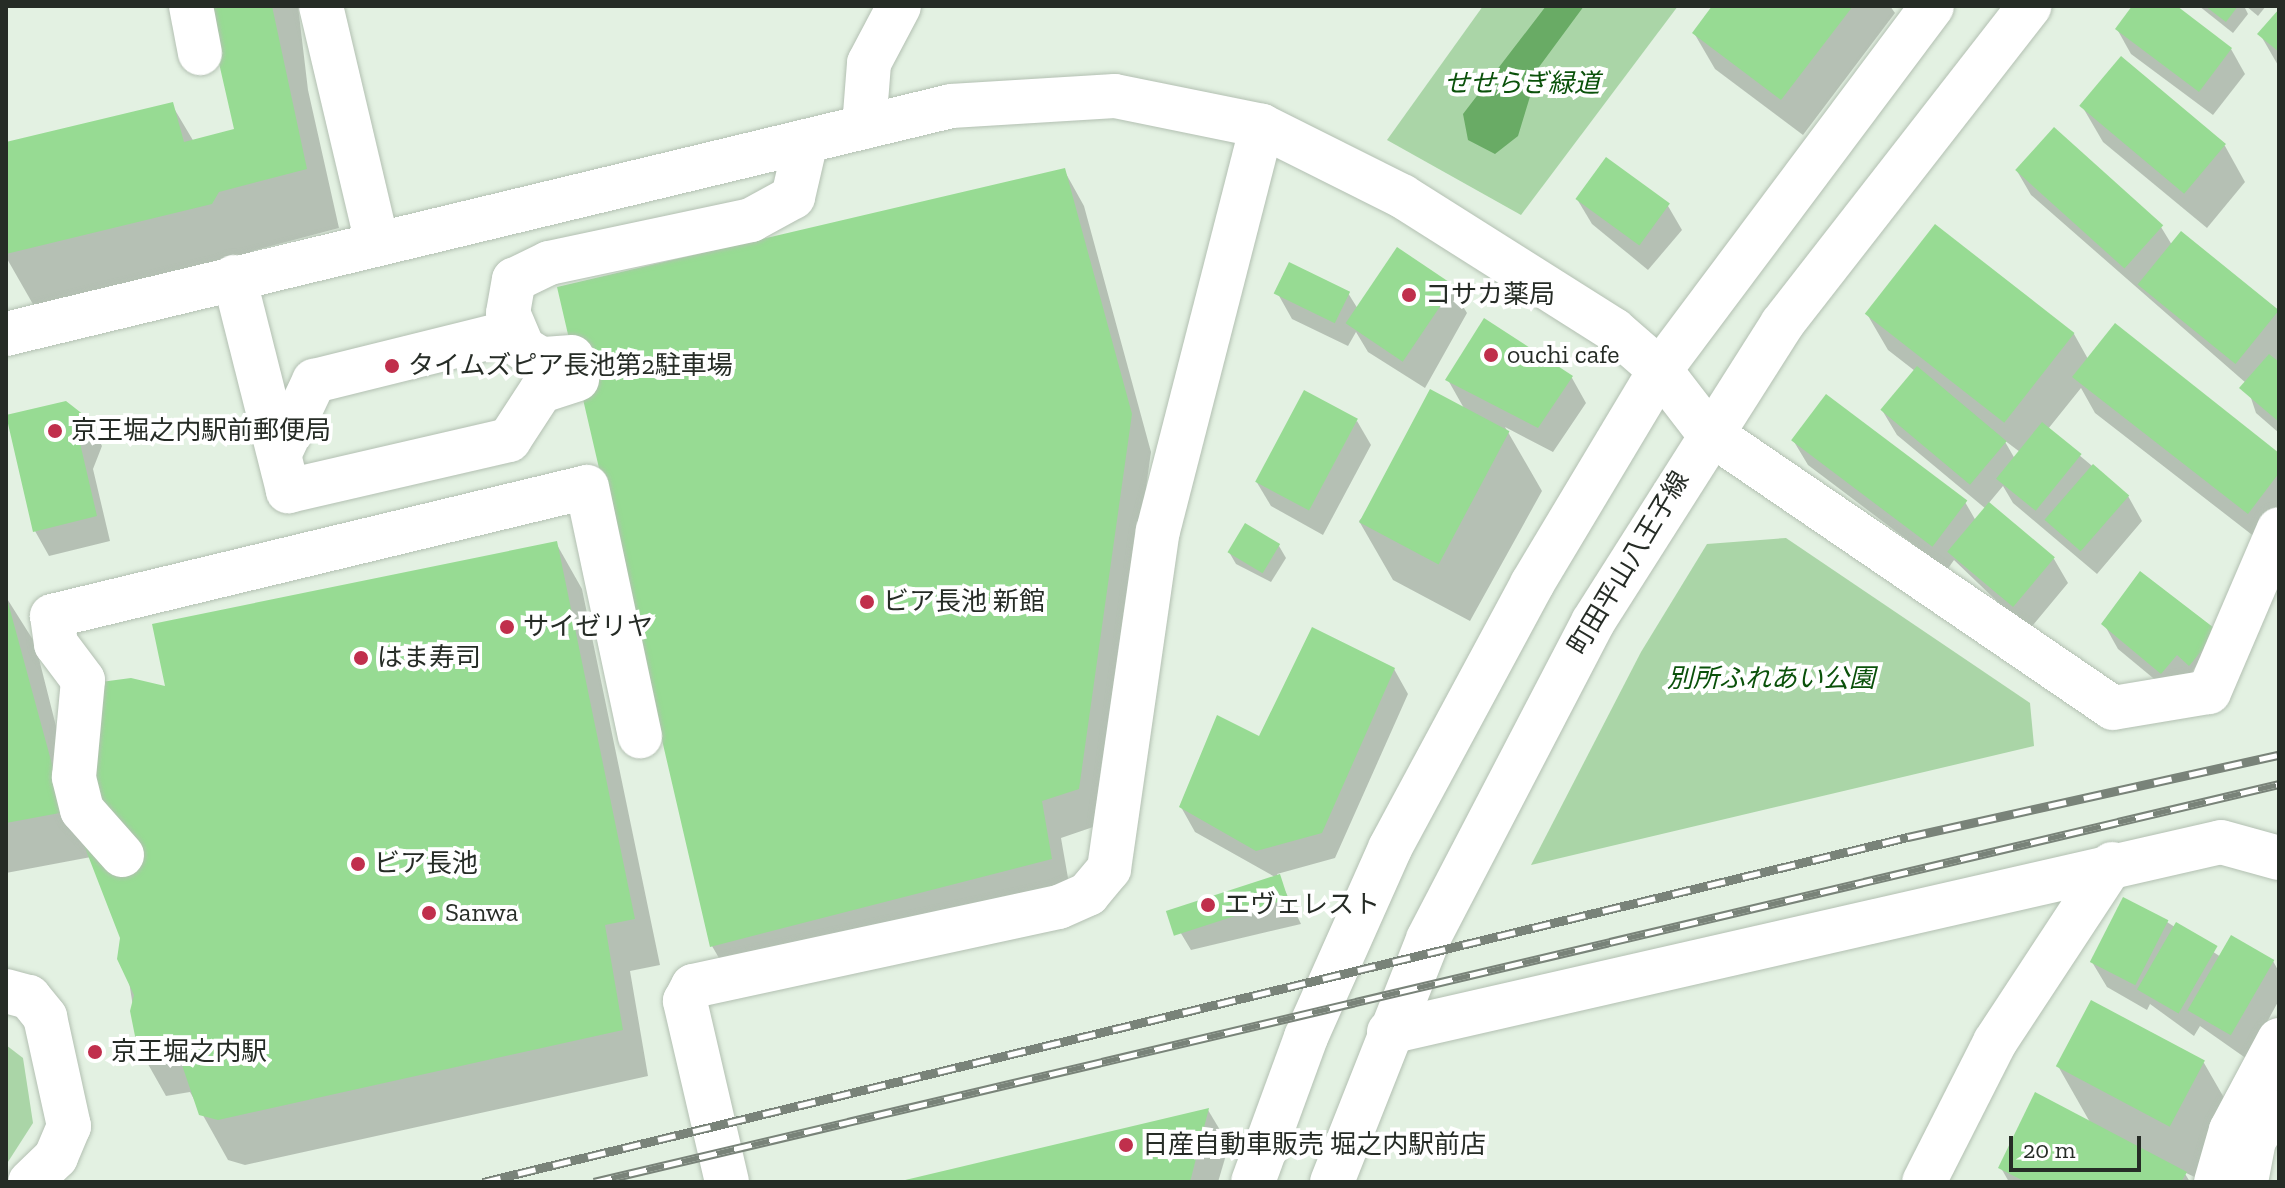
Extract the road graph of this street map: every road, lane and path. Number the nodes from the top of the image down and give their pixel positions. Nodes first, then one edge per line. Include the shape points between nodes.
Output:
1 (191, 6) edge
2 (321, 6) edge
3 (1932, 6) edge
4 (2030, 6) edge
5 (907, 9) edge
6 (200, 53) dead end
7 (1262, 126) junction
8 (864, 127) junction
9 (806, 141) junction
10 (377, 243) junction
11 (234, 277) junction
12 (512, 332) junction
13 (6, 334) edge
14 (1660, 370) junction
15 (1707, 431) junction
16 (280, 453) junction
17 (2279, 529) edge
18 (640, 736) dead end
19 (122, 855) dead end
20 (2274, 860) edge
21 (2112, 864) junction
22 (6, 991) edge
23 (1389, 1032) junction
24 (2279, 1040) edge
25 (2279, 1099) edge
26 (30, 1182) edge
27 (727, 1182) edge
28 (1253, 1182) edge
29 (1332, 1182) edge
30 (1924, 1182) edge
31 (2216, 1182) edge
32 (2246, 1182) edge

1 - 6 street
2 - 10 street
3 - 14 street
4 - 15 street, 町田平山八王子線 via 1782,324
5 - 8 street via 869,63
7 - 8 street via 1181,106 1075,94 990,99
7 - 14 street via 1402,196 1614,330
7 - 27 street via 1158,531 1109,869 1088,894 1059,907 693,986 685,1001
8 - 9 street
9 - 10 street
9 - 12 street via 793,197 751,220 549,263 514,280
10 - 11 street
11 - 13 street
11 - 16 street
12 - 16 street via 314,381
12 - 16 street via 541,359 574,368 541,391 509,440 288,491
14 - 15 street
14 - 28 street via 1484,669 1390,848 1306,1037
15 - 17 street via 2113,708 2209,692
15 - 23 street, 町田平山八王子線 via 1540,715
18 - 19 street via 587,487 52,616 56,644 83,680 74,777 82,810
20 - 21 street via 2221,842
21 - 23 street
21 - 30 street via 1995,1042
22 - 26 street via 29,997 45,1017 69,1126 56,1157
23 - 29 street, 町田平山八王子線
24 - 31 street via 2231,1130
25 - 32 street via 2254,1140

